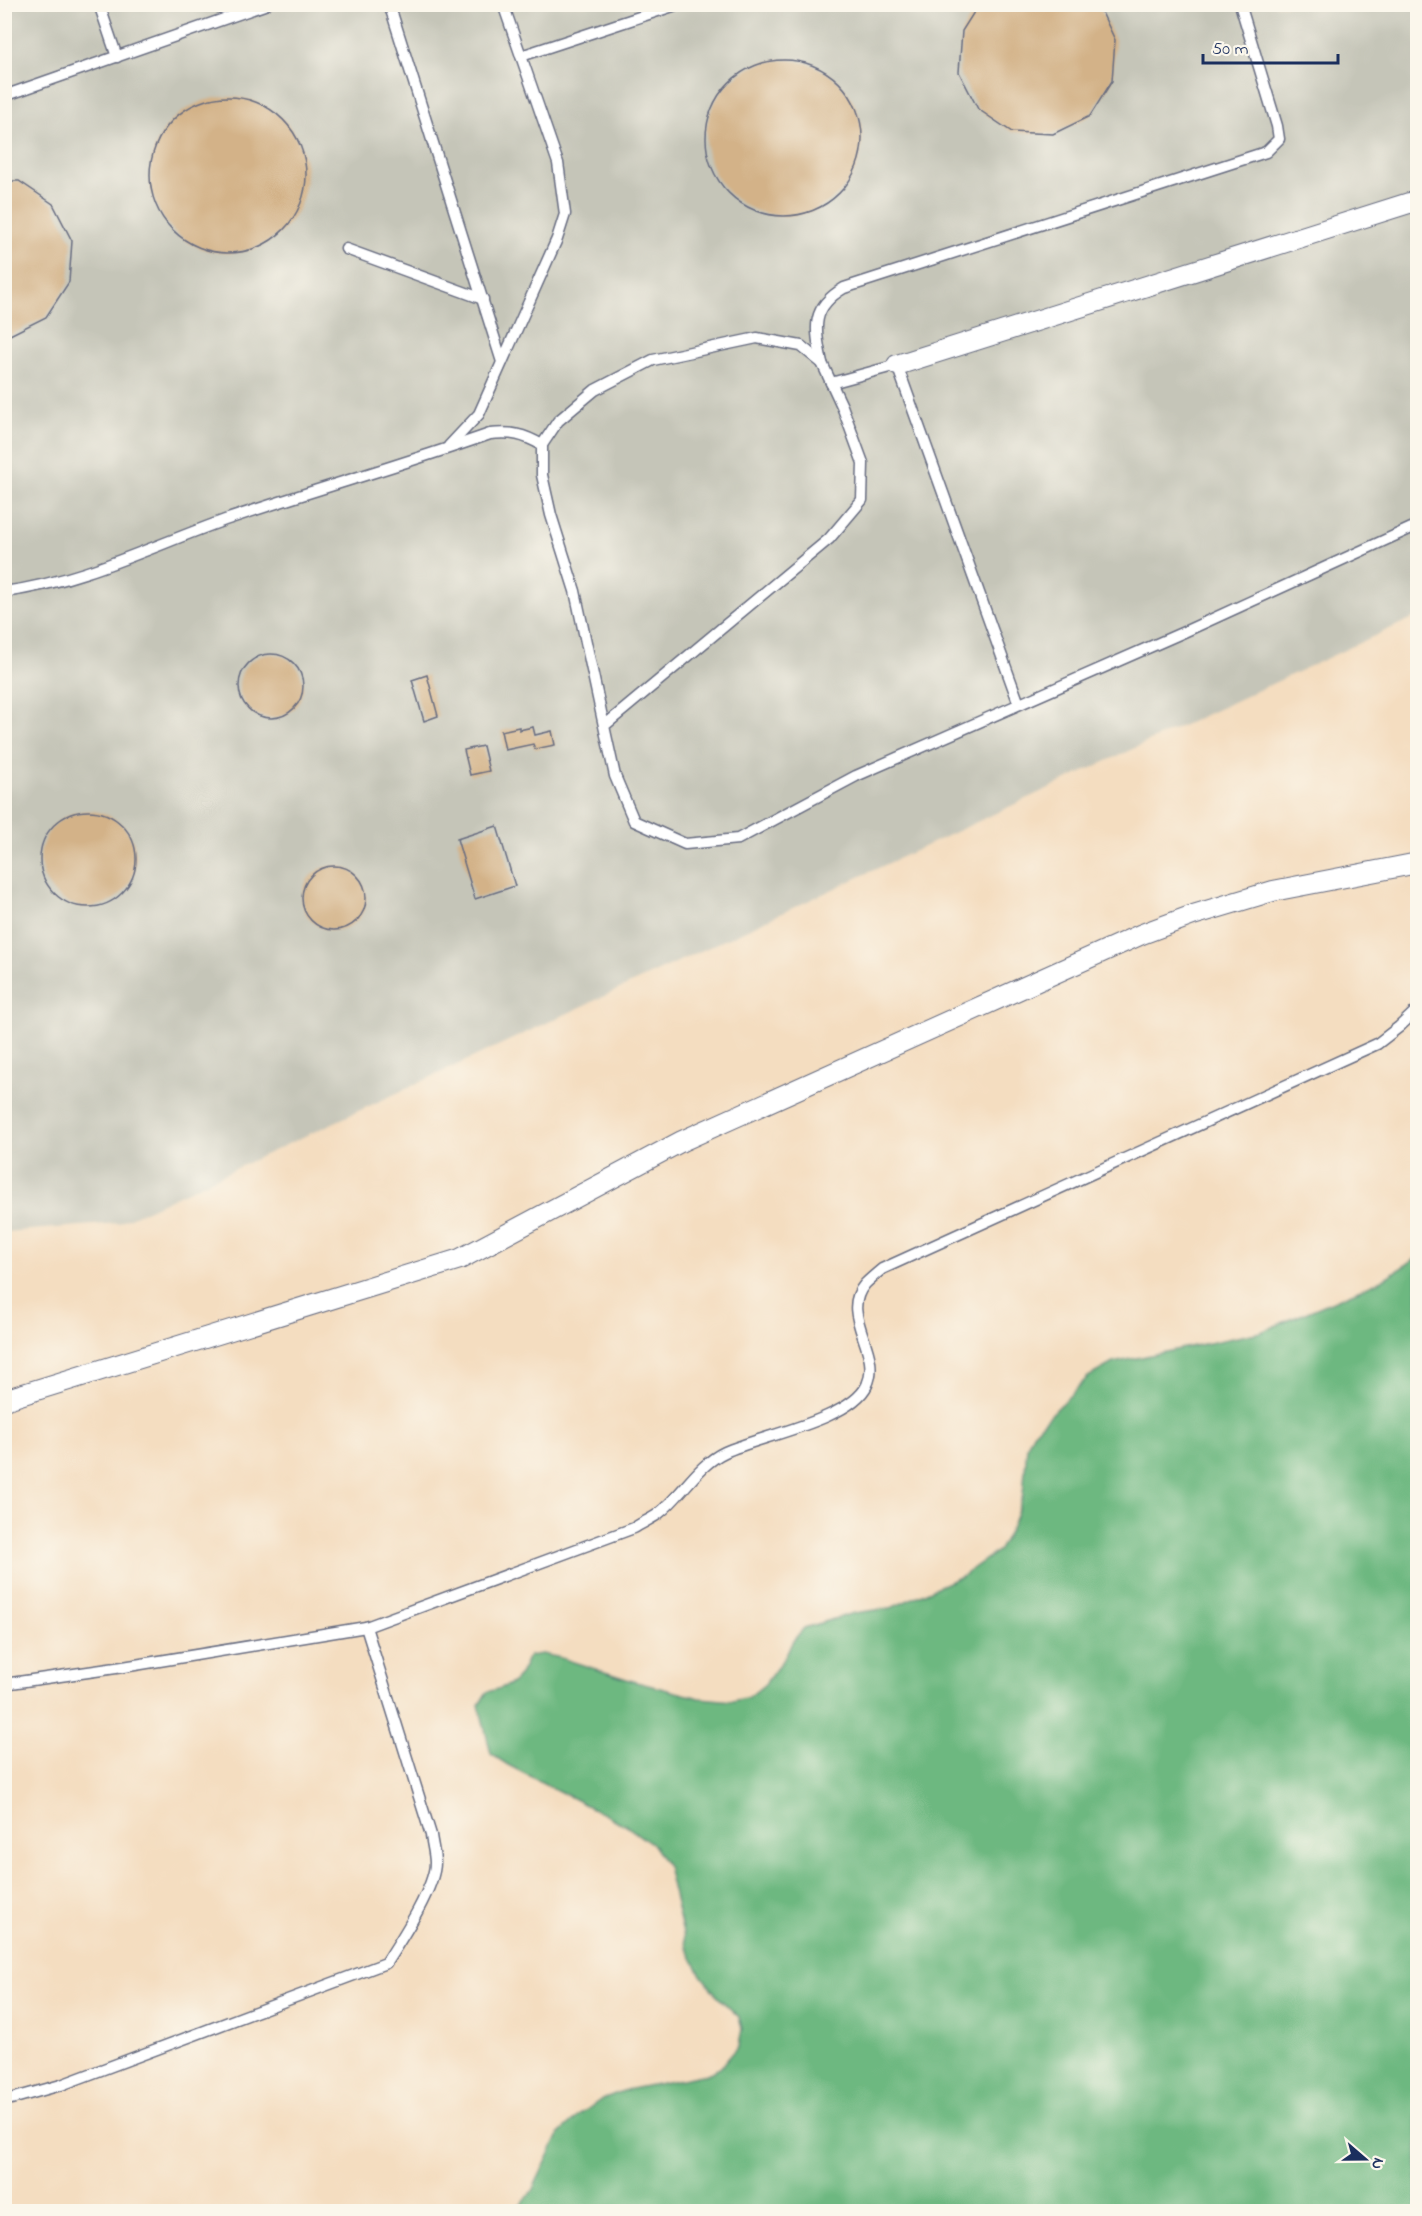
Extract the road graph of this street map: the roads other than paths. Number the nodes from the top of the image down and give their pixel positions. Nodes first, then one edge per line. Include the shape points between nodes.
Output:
1 (99, 4) edge
2 (267, 4) edge
3 (388, 4) edge
4 (502, 4) edge
5 (679, 4) edge
6 (1240, 4) edge
7 (521, 56) junction
8 (117, 57) junction
9 (4, 96) edge
10 (1413, 201) edge
11 (346, 249) dead end
12 (483, 299) junction
13 (502, 362) junction
14 (822, 363) junction
15 (897, 365) junction
16 (831, 383) junction
17 (542, 445) junction
18 (447, 449) junction
19 (1418, 525) edge
20 (4, 592) edge
21 (1019, 704) junction
22 (604, 726) junction
23 (1418, 863) edge
24 (1418, 1009) edge
25 (4, 1400) edge
26 (366, 1627) junction
27 (4, 1683) edge
28 (4, 2101) edge

1 - 8 lane
2 - 8 lane
3 - 12 lane
4 - 7 lane
5 - 7 lane
6 - 14 lane via 1277,126 1279,139 1266,152 844,288 819,311 816,328
7 - 13 lane via 558,163 565,214
8 - 9 lane
10 - 15 street
11 - 12 lane
12 - 13 lane
13 - 18 lane via 479,414
14 - 16 lane
14 - 17 lane via 801,346 757,338 653,360 595,390 558,421
15 - 16 lane
15 - 21 lane
16 - 22 lane via 863,463 862,500 829,539
17 - 18 lane via 510,432 490,434
17 - 22 lane via 542,475 550,515 575,591
18 - 20 lane via 225,520 64,580
19 - 21 lane
21 - 22 lane via 856,776 738,839 685,844 634,821 615,776
23 - 25 street via 1273,891 1142,933 682,1141 460,1259
24 - 26 lane via 1377,1044 882,1269 864,1285 856,1299 856,1314 872,1365 867,1385 850,1404 826,1417 724,1452 702,1468 658,1514 634,1528
26 - 27 lane
26 - 28 lane via 431,1835 435,1864 429,1887 386,1963 61,2085

